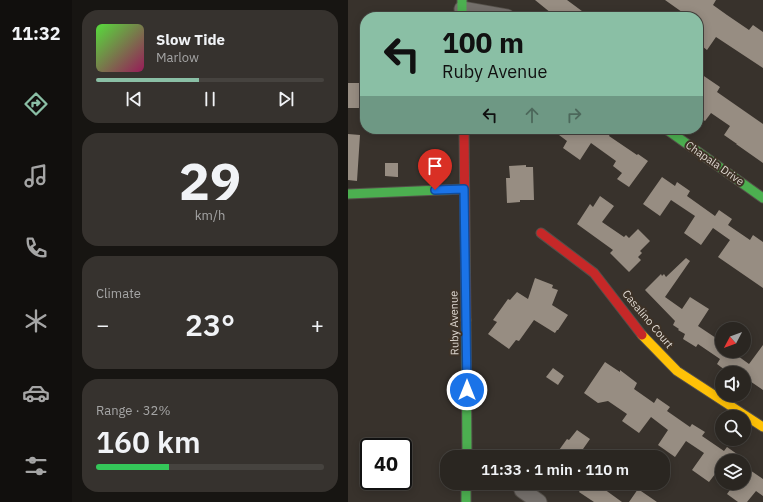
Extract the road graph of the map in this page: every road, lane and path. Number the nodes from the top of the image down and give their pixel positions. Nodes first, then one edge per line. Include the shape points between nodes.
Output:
1 (462, 9) edge
2 (479, 12) edge
3 (464, 134) edge
4 (673, 134) edge
5 (464, 189) junction
6 (348, 194) edge
7 (763, 198) edge
8 (541, 233) dead end
9 (763, 427) edge
10 (466, 450) edge
11 (466, 490) edge
12 (522, 490) dead end
13 (466, 502) edge
14 (539, 502) edge

1 - 2 street
3 - 5 street, Ruby Avenue
4 - 7 street, Chapala Drive
5 - 6 street
5 - 10 street, Ruby Avenue
8 - 9 street, Casalino Court via 594,273 643,336 677,371
11 - 13 street
12 - 14 street

